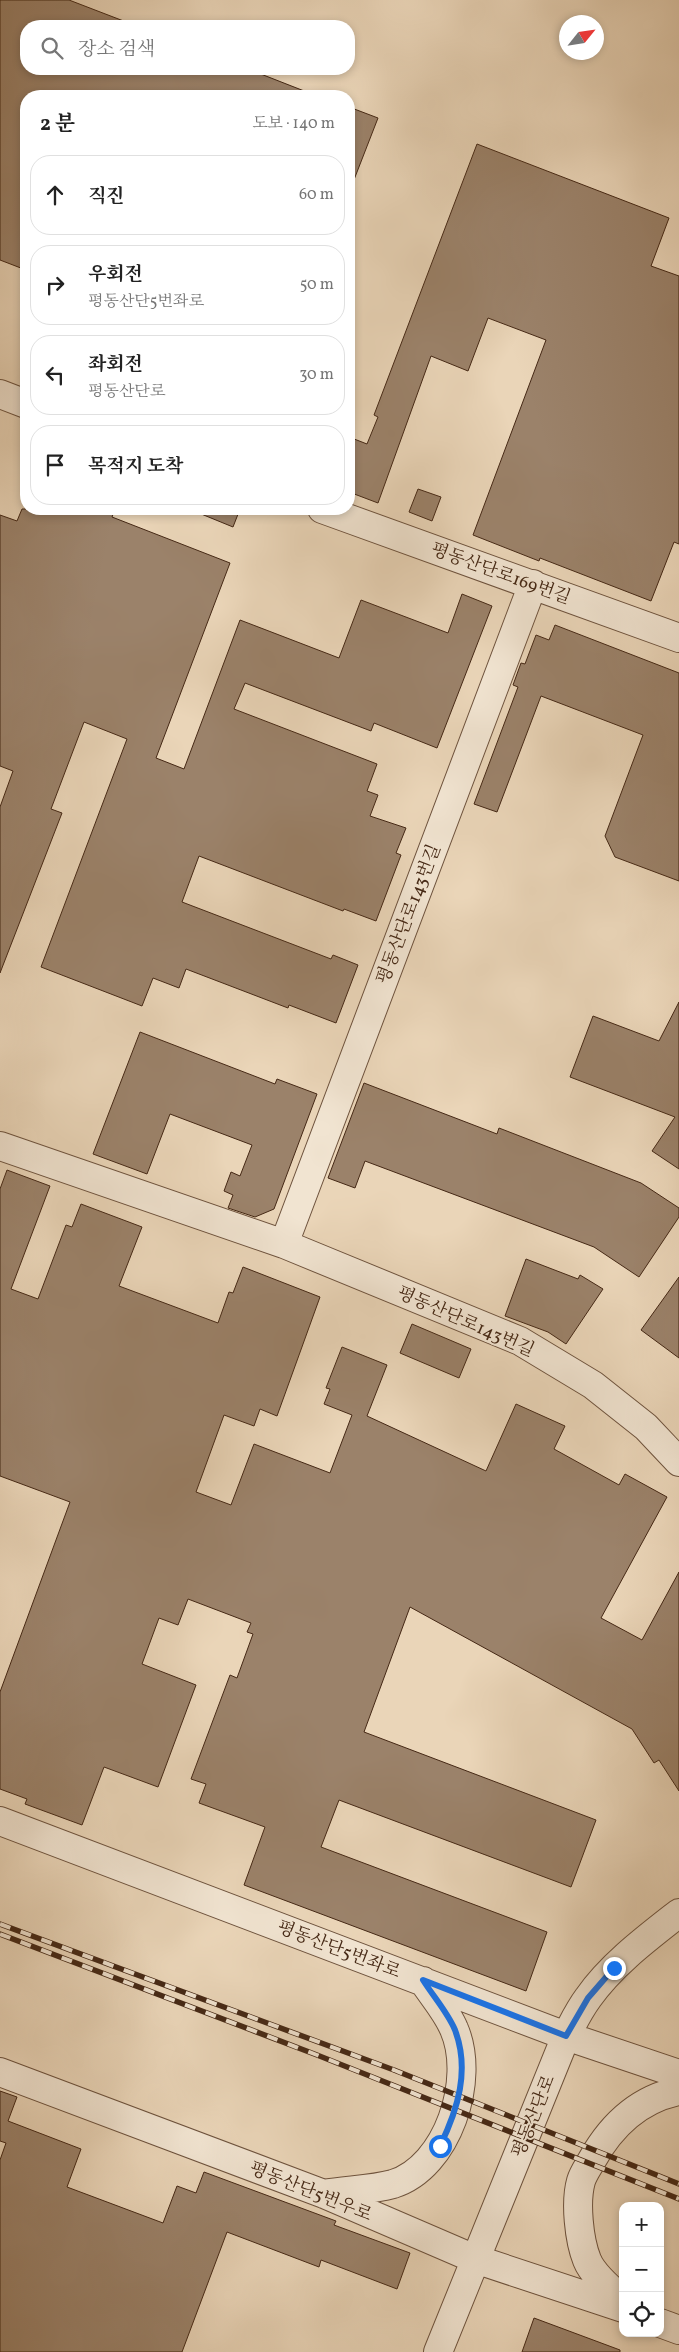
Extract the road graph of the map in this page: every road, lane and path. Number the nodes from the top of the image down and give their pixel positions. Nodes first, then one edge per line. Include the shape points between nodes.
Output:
1 (0, 394) edge
2 (20, 402) edge
3 (339, 515) edge
4 (533, 584) junction
5 (679, 638) edge
6 (0, 1146) edge
7 (284, 1244) junction
8 (679, 1462) edge
9 (0, 1821) edge
10 (679, 1913) edge
11 (423, 1980) junction
12 (566, 2036) junction
13 (0, 2072) edge
14 (679, 2074) edge
15 (679, 2091) edge
16 (324, 2194) junction
17 (475, 2259) junction
18 (619, 2297) edge
19 (619, 2307) edge
20 (664, 2324) edge
21 (679, 2330) edge
22 (438, 2352) edge

1 - 2 street
3 - 4 street, 평동산단로169번길
4 - 5 street, 평동산단로169번길
4 - 7 street, 평동산단로143번길
6 - 7 street, 평동산단로143번길
7 - 8 street, 평동산단로143번길 via 520,1341 593,1385 646,1427
9 - 11 street, 평동산단5번좌로
10 - 12 street, 평동산단로 via 614,1968 588,1998
11 - 12 street, 평동산단5번좌로
11 - 16 street via 454,2028 462,2055 462,2084 447,2132 422,2167 394,2184
12 - 14 street, 평동산단5번좌로
12 - 17 street, 평동산단로
13 - 16 street, 평동산단5번우로
15 - 18 street via 642,2106 619,2121 601,2144 581,2180 578,2227 588,2262
16 - 17 street, 평동산단5번우로
17 - 19 street, 평동산단5번우로
17 - 22 street, 평동산단로
20 - 21 street

